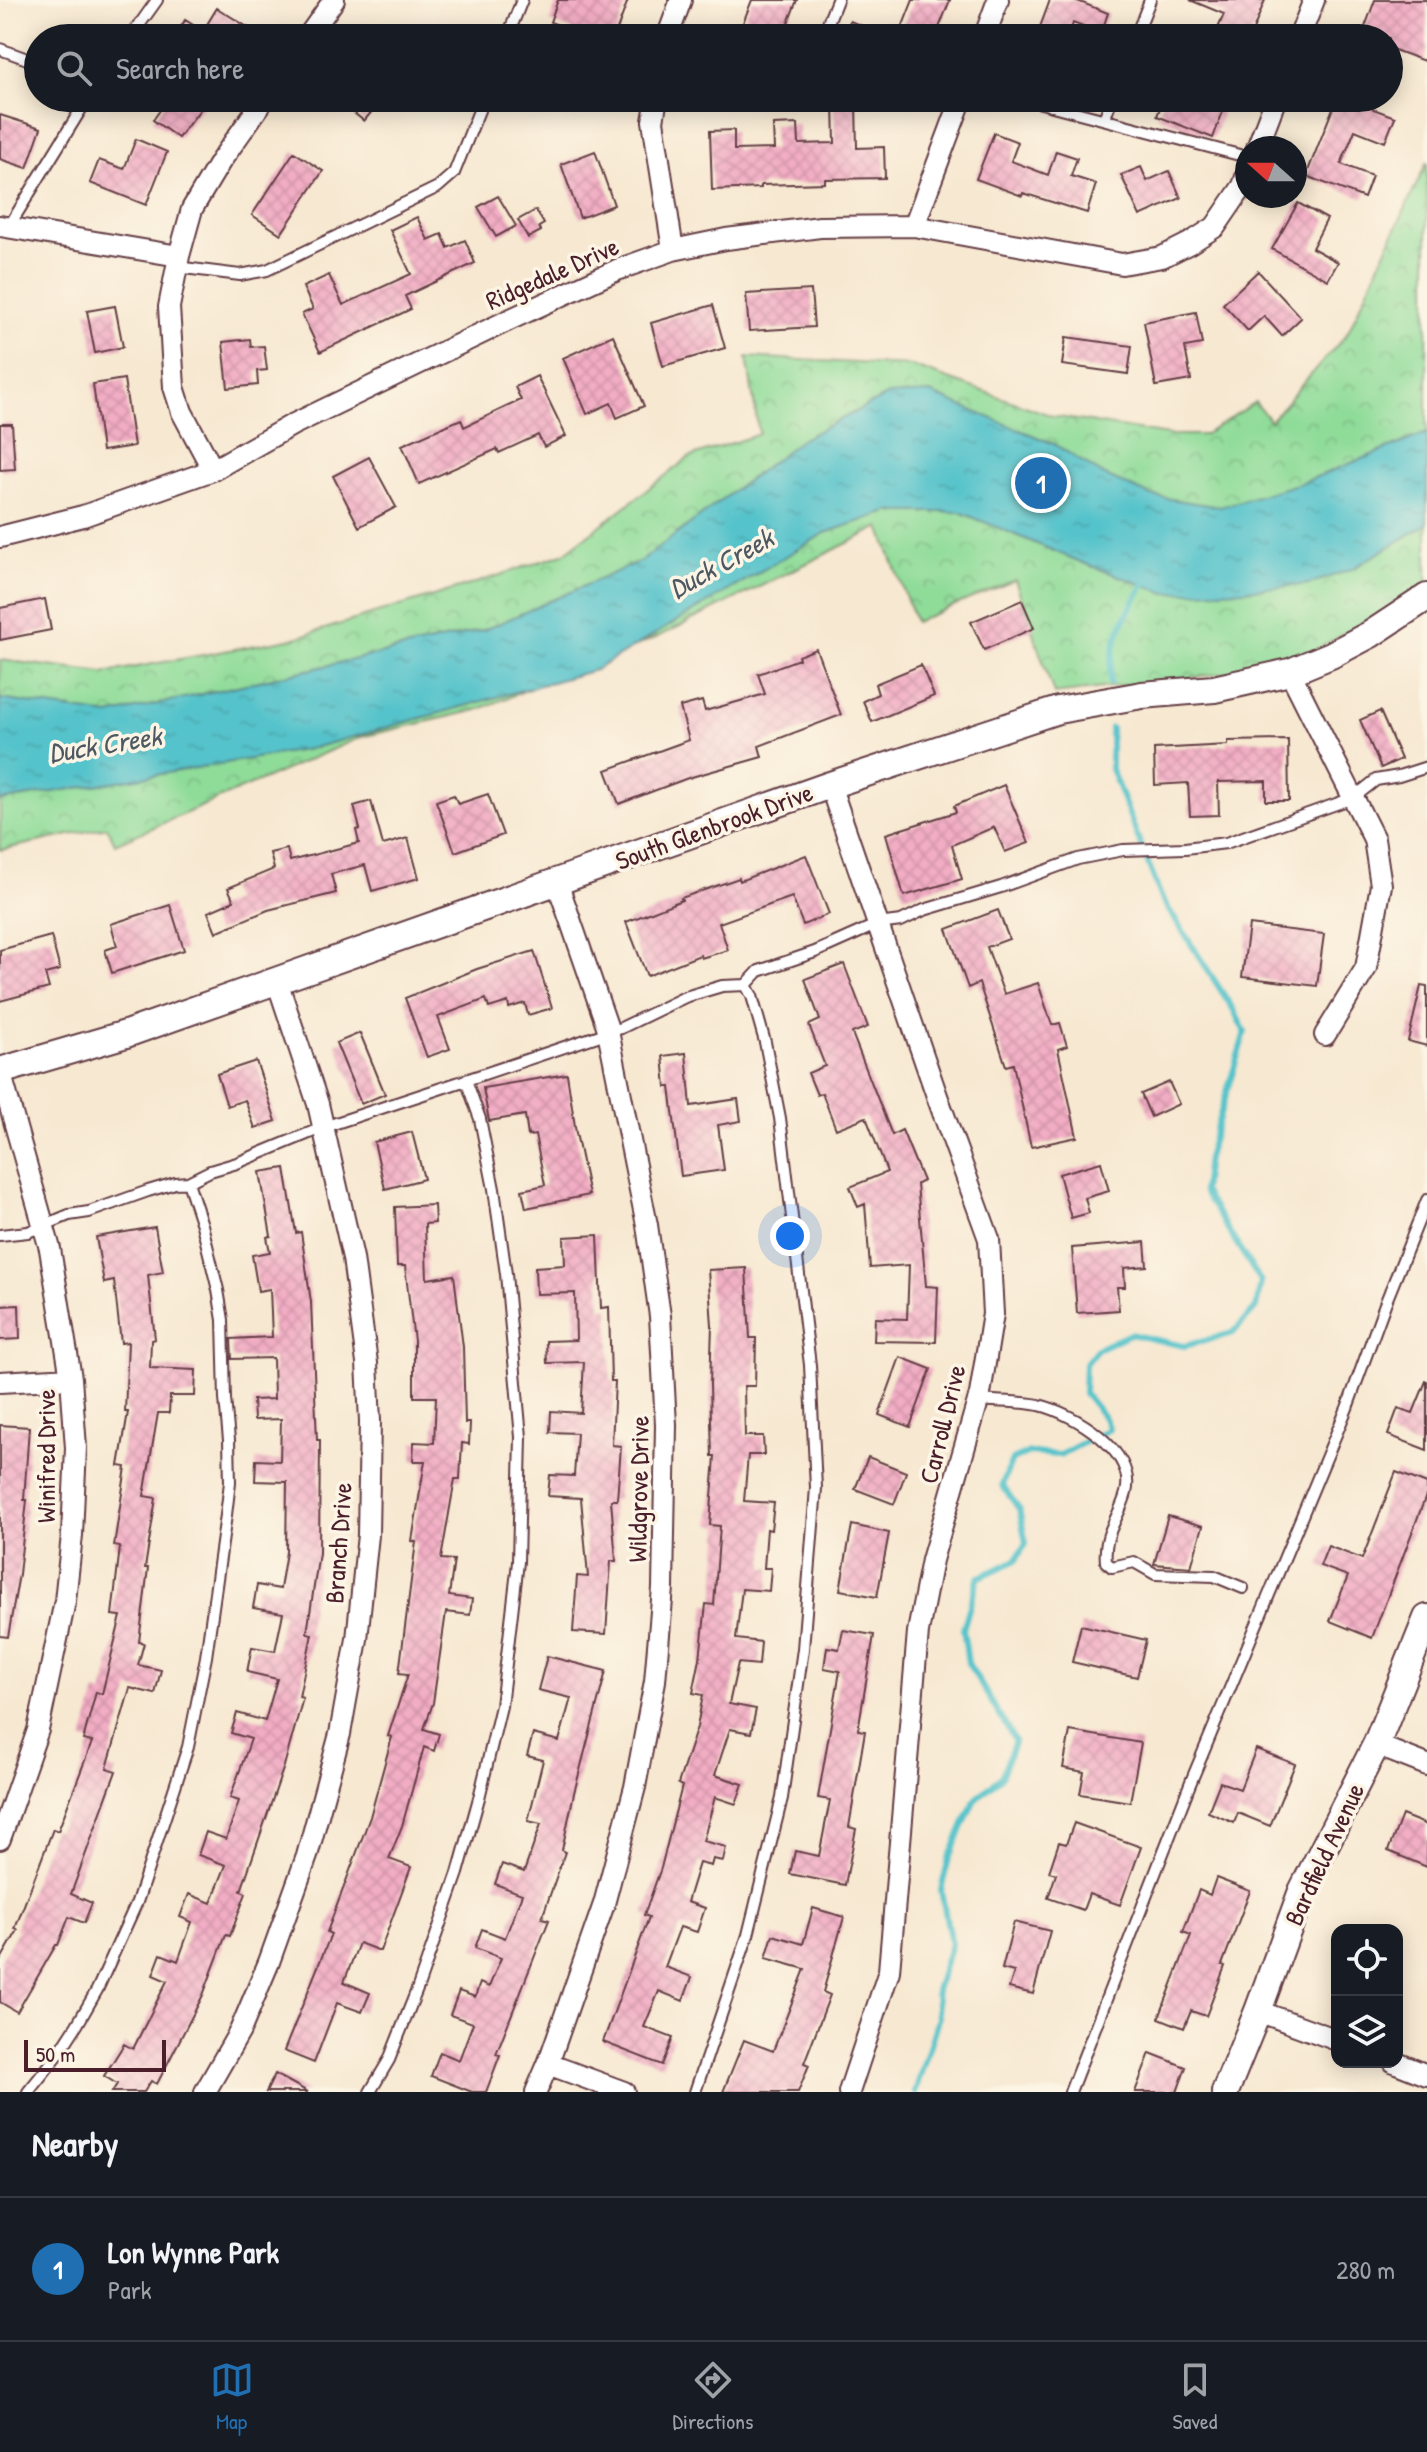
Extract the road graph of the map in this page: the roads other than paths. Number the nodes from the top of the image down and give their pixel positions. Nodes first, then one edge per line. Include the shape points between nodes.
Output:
1 (157, 0) edge
2 (334, 0) edge
3 (522, 0) edge
4 (681, 0) edge
5 (837, 0) edge
6 (998, 0) edge
7 (1150, 0) edge
8 (1314, 0) edge
9 (140, 24) edge
10 (317, 24) edge
11 (513, 24) edge
12 (672, 24) edge
13 (828, 24) edge
14 (989, 24) edge
15 (1141, 24) edge
16 (1305, 24) edge
17 (0, 49) edge
18 (24, 58) edge
19 (79, 112) edge
20 (255, 112) edge
21 (478, 112) edge
22 (655, 112) edge
23 (957, 112) edge
24 (1077, 112) edge
25 (1107, 112) edge
26 (1271, 112) edge
27 (1104, 119) junction
28 (1262, 136) edge
29 (1235, 154) edge
30 (1235, 198) edge
31 (914, 226) junction
32 (4, 227) edge
33 (673, 250) junction
34 (178, 262) junction
35 (213, 470) junction
36 (0, 537) edge
37 (1427, 597) edge
38 (1290, 672) junction
39 (1427, 767) edge
40 (830, 785) junction
41 (1353, 798) junction
42 (557, 882) junction
43 (878, 924) junction
44 (277, 981) junction
45 (746, 985) junction
46 (608, 1031) junction
47 (1325, 1035) dead end
48 (0, 1071) edge
49 (466, 1080) junction
50 (324, 1127) junction
51 (188, 1182) junction
52 (1427, 1200) edge
53 (44, 1225) junction
54 (0, 1235) edge
55 (71, 1378) junction
56 (0, 1382) edge
57 (978, 1400) junction
58 (1243, 1588) dead end
59 (1427, 1618) edge
60 (1376, 1745) junction
61 (1427, 1765) edge
62 (0, 1839) edge
63 (1258, 2011) junction
64 (1331, 2038) edge
65 (548, 2064) junction
66 (1403, 2066) edge
67 (1427, 2075) edge
68 (28, 2092) edge
69 (205, 2092) edge
70 (370, 2092) edge
71 (536, 2092) edge
72 (624, 2092) edge
73 (695, 2092) edge
74 (849, 2092) edge
75 (1070, 2092) edge
76 (1225, 2092) edge

1 - 9 lane
2 - 10 street
3 - 11 lane
4 - 12 street
5 - 13 lane
6 - 14 street
7 - 15 lane
8 - 16 street
17 - 18 lane
19 - 32 lane
20 - 34 street via 192,209
21 - 34 lane via 454,173 438,187 267,270 240,275
22 - 33 street
23 - 31 street
24 - 27 lane
25 - 27 lane
26 - 28 street
27 - 29 lane
30 - 31 street, Ridgedale Drive via 1215,227 1190,243 1162,257 1122,264
31 - 33 street, Ridgedale Drive via 820,227
32 - 34 street
33 - 35 street, Ridgedale Drive via 511,319 292,425
34 - 35 street via 169,307 174,387
35 - 36 street, Ridgedale Drive via 83,516
37 - 38 street, South Glenbrook Drive via 1371,634
38 - 40 street, South Glenbrook Drive via 1214,689 1058,710
38 - 41 street
39 - 41 lane via 1376,780
40 - 42 street, South Glenbrook Drive
40 - 43 street, Carroll Drive
41 - 43 lane via 1226,843 1078,859 901,921
41 - 47 street via 1374,839 1381,885 1366,968
42 - 44 street, South Glenbrook Drive
42 - 46 street, Wildgrove Drive
43 - 45 lane via 759,971
43 - 57 street, Carroll Drive via 989,1239 993,1314
44 - 48 street, South Glenbrook Drive
44 - 50 street, Branch Drive
45 - 46 lane via 685,997
45 - 73 lane via 765,1042 780,1118 810,1365 816,1488 803,1649 782,1798 748,1935
46 - 49 lane
46 - 65 street, Wildgrove Drive via 660,1316 666,1425 663,1588 655,1681 635,1787 604,1904
48 - 53 street, Winifred Drive
49 - 50 lane
49 - 70 lane via 480,1119 506,1274 521,1437 518,1562 501,1706 479,1798 422,1976 389,2060
50 - 51 lane
50 - 69 street, Branch Drive via 353,1258 367,1363 368,1535 357,1639 340,1734 307,1856 240,2031
51 - 53 lane
51 - 68 lane via 223,1320 229,1440 230,1482 206,1657 188,1747 137,1902 90,2002
52 - 75 lane
53 - 54 lane
53 - 55 street, Winifred Drive
55 - 56 street
55 - 62 street, Winifred Drive via 76,1448 65,1601 38,1730
57 - 58 lane via 1036,1404 1069,1415 1108,1443 1128,1477 1108,1534 1106,1562 1112,1567 1134,1562 1155,1574 1214,1576
57 - 74 street, Carroll Drive via 932,1560 918,1632 889,1971
59 - 60 street, Bardfield Avenue
60 - 61 street
60 - 63 street, Bardfield Avenue via 1302,1891
63 - 64 street
63 - 76 street, Bardfield Avenue
65 - 71 street, Wildgrove Drive
65 - 72 street
66 - 67 street

